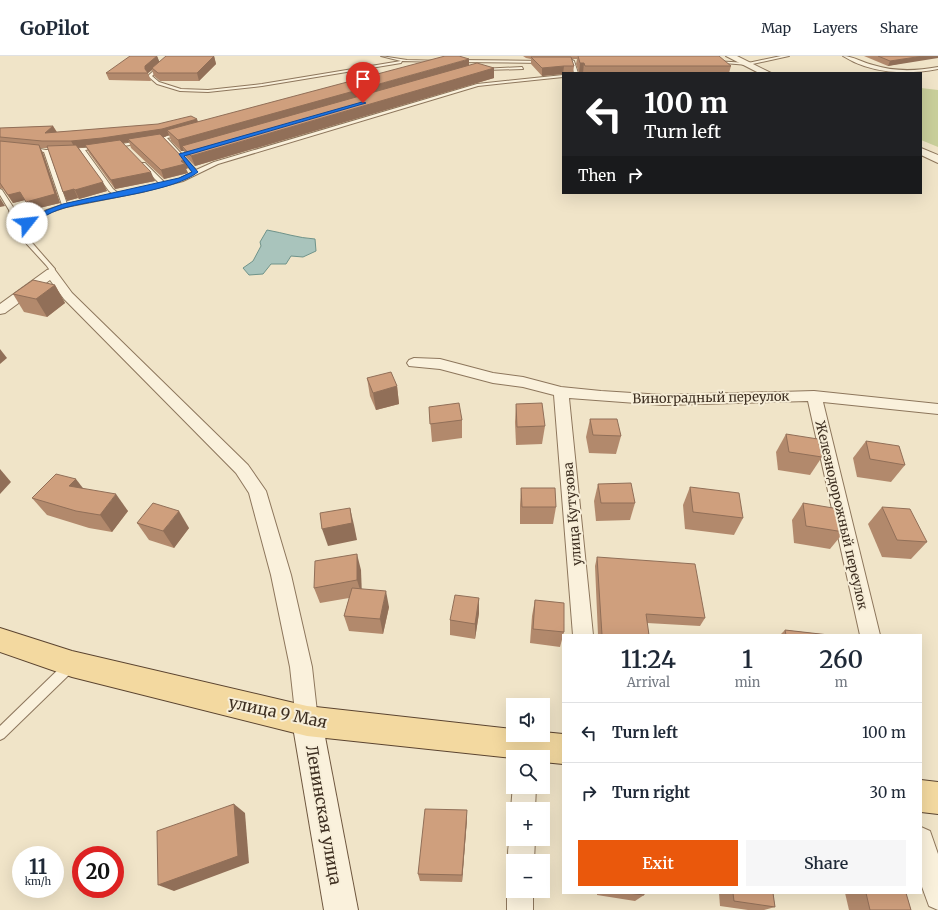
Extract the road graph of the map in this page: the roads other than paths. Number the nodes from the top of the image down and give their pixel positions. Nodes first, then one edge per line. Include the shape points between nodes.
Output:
1 (383, 56) edge
2 (512, 56) edge
3 (730, 56) edge
4 (787, 56) edge
5 (845, 56) edge
6 (169, 57) edge
7 (175, 59) edge
8 (407, 61) junction
9 (451, 61) edge
10 (558, 61) edge
11 (572, 61) junction
12 (578, 61) edge
13 (480, 62) junction
14 (514, 62) junction
15 (550, 62) edge
16 (711, 62) edge
17 (748, 64) junction
18 (426, 68) edge
19 (938, 68) edge
20 (576, 72) edge
21 (764, 72) edge
22 (892, 72) edge
23 (914, 72) edge
24 (562, 76) edge
25 (188, 132) edge
26 (165, 138) junction
27 (125, 146) junction
28 (23, 147) edge
29 (82, 150) junction
30 (46, 151) junction
31 (130, 151) edge
32 (922, 151) edge
33 (189, 153) edge
34 (181, 155) junction
35 (938, 159) edge
36 (141, 162) edge
37 (195, 172) junction
38 (163, 184) junction
39 (0, 191) edge
40 (116, 194) junction
41 (65, 206) junction
42 (16, 229) junction
43 (51, 273) junction
44 (0, 310) edge
45 (414, 363) dead end
46 (561, 392) junction
47 (814, 396) junction
48 (938, 409) edge
49 (583, 634) edge
50 (870, 634) edge
51 (0, 640) edge
52 (72, 664) junction
53 (307, 721) junction
54 (0, 734) edge
55 (562, 749) edge
56 (525, 750) edge
57 (922, 796) edge
58 (938, 798) edge
59 (922, 843) edge
60 (938, 897) edge
61 (520, 898) edge
62 (341, 910) edge
63 (520, 910) edge

1 - 8 lane
2 - 14 lane
3 - 17 street
4 - 17 lane
5 - 22 lane via 867,66
6 - 7 lane
6 - 8 lane via 150,76 158,83 181,90 208,91 262,85
8 - 18 lane via 445,62
9 - 13 lane
10 - 11 lane
11 - 12 lane
11 - 13 lane via 559,65 489,70 478,68
11 - 20 lane
13 - 14 lane
14 - 15 lane
16 - 17 lane
17 - 21 street
19 - 23 lane
24 - 37 lane via 478,85 216,163
25 - 26 lane
26 - 27 lane
26 - 34 lane
27 - 29 lane
27 - 31 lane
28 - 30 lane
29 - 30 lane
29 - 40 lane
30 - 41 lane
32 - 35 street
33 - 34 lane
34 - 37 lane
36 - 38 lane
37 - 38 lane via 181,180
38 - 40 lane
39 - 42 lane via 12,210
40 - 41 lane
41 - 42 lane via 49,211
42 - 43 lane via 52,269
43 - 44 street
43 - 53 street via 68,296 242,469 257,491 283,582 301,666
45 - 46 street, Виноградный переулок via 440,364
46 - 47 street, Виноградный переулок via 662,400
46 - 49 street, улица Кутузова
47 - 48 street, Виноградный переулок
47 - 50 street, Железнодорожный переулок
51 - 52 main road, улица 9 Мая
52 - 53 main road, улица 9 Мая
52 - 54 lane
53 - 56 main road, улица 9 Мая
53 - 62 main road, Ленинская улица
55 - 56 main road, улица 9 Мая
57 - 58 main road
59 - 60 street
61 - 63 street

